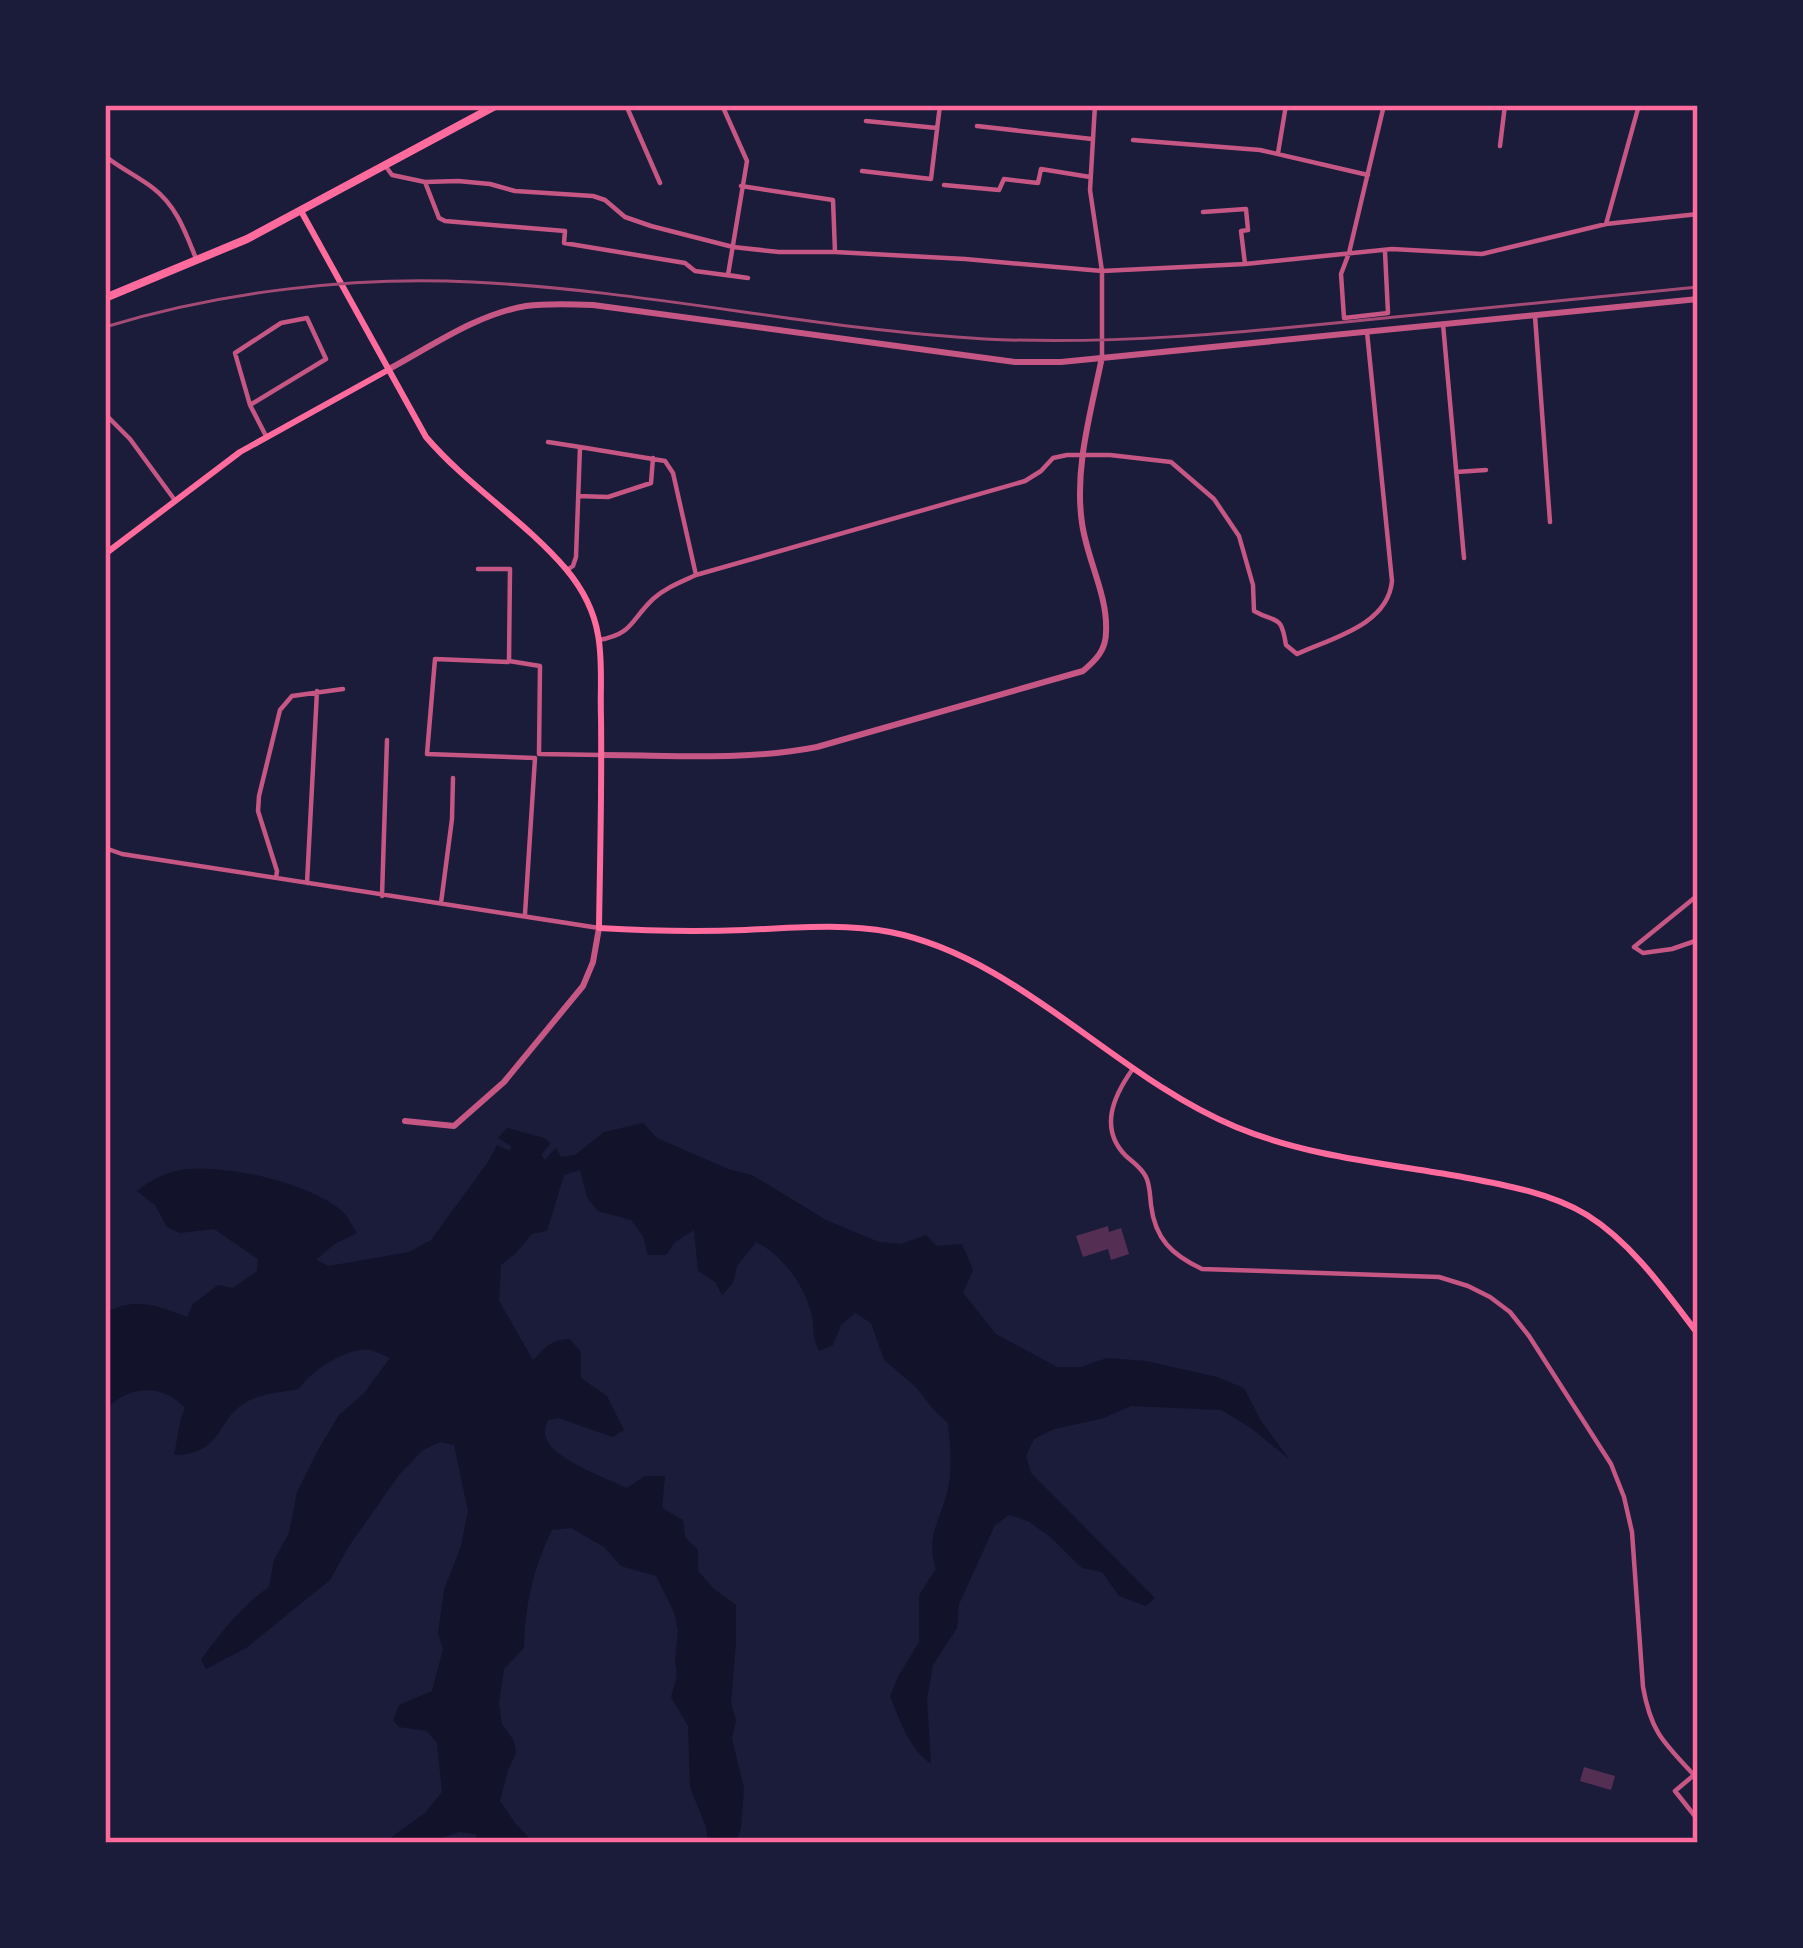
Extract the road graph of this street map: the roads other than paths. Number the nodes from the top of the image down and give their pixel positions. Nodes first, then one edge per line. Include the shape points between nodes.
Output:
1 (497, 105) edge
2 (626, 105) edge
3 (722, 105) edge
4 (940, 105) edge
5 (1095, 105) edge
6 (1286, 105) edge
7 (1384, 105) edge
8 (1505, 105) edge
9 (1639, 105) edge
10 (866, 122) dead end
11 (977, 125) dead end
12 (937, 128) junction
13 (1092, 139) junction
14 (1133, 140) dead end
15 (1500, 146) dead end
16 (1277, 154) junction
17 (105, 156) edge
18 (384, 164) junction
19 (862, 171) dead end
20 (1368, 176) junction
21 (1090, 177) junction
22 (425, 182) junction
23 (660, 183) dead end
24 (944, 185) dead end
25 (741, 186) junction
26 (301, 211) junction
27 (1203, 212) dead end
28 (1698, 214) edge
29 (1606, 224) junction
30 (733, 247) junction
31 (1385, 250) junction
32 (835, 252) junction
33 (1349, 253) junction
34 (197, 261) junction
35 (1245, 264) junction
36 (1102, 271) junction
37 (105, 298) edge
38 (1698, 299) edge
39 (1535, 316) junction
40 (1444, 324) junction
41 (1367, 331) junction
42 (1102, 357) junction
43 (389, 369) junction
44 (1698, 404) edge
45 (250, 405) junction
46 (105, 414) edge
47 (1698, 432) edge
48 (266, 436) junction
49 (548, 442) dead end
50 (580, 447) junction
51 (1082, 456) junction
52 (653, 458) junction
53 (1486, 470) dead end
54 (1456, 472) junction
55 (578, 496) junction
56 (174, 499) junction
57 (1550, 522) dead end
58 (105, 554) edge
59 (1464, 558) dead end
60 (478, 568) dead end
61 (567, 571) junction
62 (696, 575) junction
63 (599, 640) junction
64 (509, 662) junction
65 (343, 689) dead end
66 (317, 692) junction
67 (387, 740) dead end
68 (602, 755) junction
69 (537, 756) junction
70 (453, 778) dead end
71 (105, 848) edge
72 (276, 878) junction
73 (307, 883) junction
74 (1698, 895) edge
75 (382, 896) junction
76 (441, 903) junction
77 (524, 916) junction
78 (599, 928) junction
79 (1698, 940) edge
80 (1132, 1070) junction
81 (405, 1121) dead end
82 (1698, 1334) edge
83 (1698, 1820) edge

1 - 18 highway
2 - 23 street
3 - 25 street via 747,161
4 - 12 street
5 - 13 street
6 - 16 street
7 - 20 street
8 - 15 street
9 - 29 street
10 - 12 street
11 - 13 street
12 - 19 street via 931,179
13 - 21 street
14 - 16 street
16 - 20 street
17 - 34 street via 165,200
18 - 22 street via 392,175
18 - 26 highway
20 - 33 street
21 - 24 street via 1041,169 1038,183 1004,179 999,190
21 - 36 street
22 - 30 street via 593,196 625,217
22 - 30 street via 445,221 565,231 564,243 694,271 748,278 728,275
25 - 30 street
25 - 32 street via 833,200
26 - 34 highway
26 - 43 main road
27 - 35 street via 1246,209
28 - 29 street
29 - 31 street via 1482,254
30 - 32 street
31 - 33 street
31 - 33 street via 1388,313 1344,318 1341,274
32 - 36 street
33 - 35 street
34 - 37 highway
35 - 36 street
36 - 42 street
38 - 39 street
39 - 40 street
39 - 57 street
40 - 41 street
40 - 54 street
41 - 42 street
41 - 51 street via 1391,596 1372,619 1298,654 1286,645 1280,619 1253,611 1239,536 1204,488 1171,462
42 - 43 street via 1015,362 561,303 492,315
42 - 51 street
43 - 48 main road
43 - 61 main road via 450,465
44 - 47 street
45 - 45 street via 326,359 307,318 281,323 235,352
45 - 48 street
46 - 56 street
48 - 56 main road
49 - 50 street
50 - 52 street
50 - 55 street
51 - 62 street via 1053,458 1025,481
51 - 68 street via 1083,530 1107,629 1105,645 1083,671 803,750
52 - 55 street via 651,482 608,497
52 - 62 street via 673,473
53 - 54 street
54 - 59 street
55 - 61 street via 576,557
56 - 58 main road
60 - 64 street via 510,569
61 - 63 main road
62 - 63 street via 670,586 619,636
63 - 68 main road
64 - 69 street via 540,666
64 - 69 street via 435,659 427,754
65 - 66 street
66 - 72 street via 292,696 280,710 259,796
66 - 73 street
67 - 75 street
68 - 69 street
68 - 78 main road
69 - 77 street
70 - 76 street
71 - 72 street
72 - 73 street
73 - 75 street
74 - 79 street via 1634,947 1643,953
75 - 76 street
76 - 77 street
77 - 78 street
78 - 80 main road via 840,926 928,942 1003,979
78 - 81 street via 583,986 504,1082 454,1126
80 - 82 main road via 1204,1113 1279,1142 1491,1182 1587,1215 1654,1278
80 - 83 street via 1110,1115 1113,1138 1145,1175 1158,1233 1182,1260 1202,1269 1439,1277 1490,1297 1529,1336 1624,1497 1647,1712 1694,1774 1675,1791

